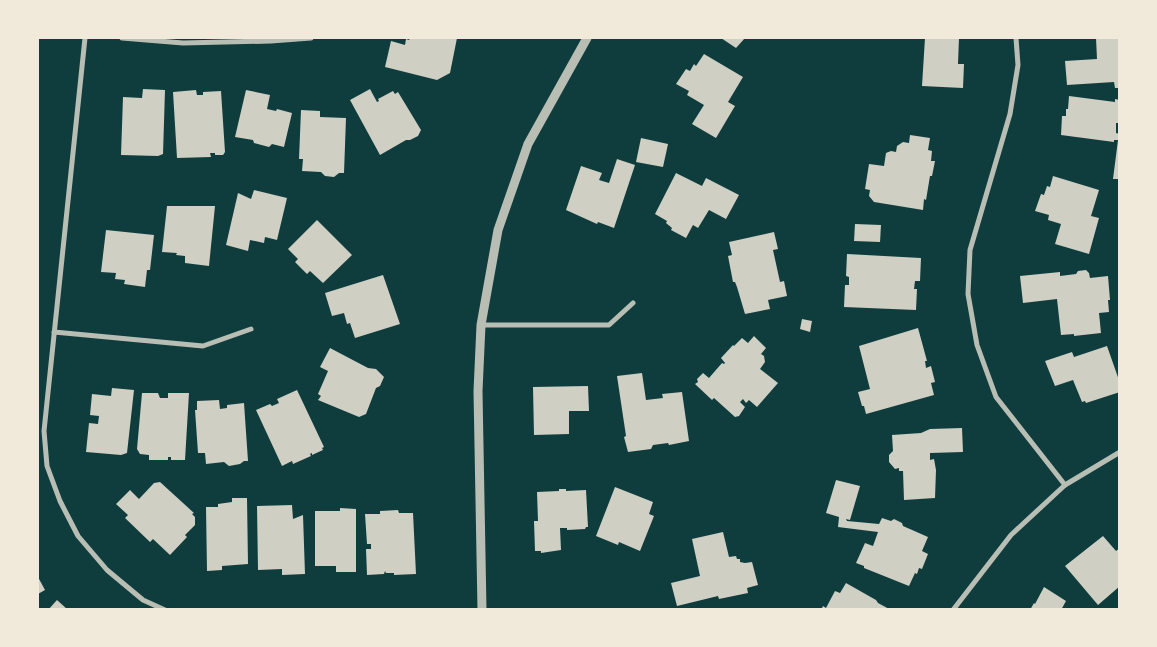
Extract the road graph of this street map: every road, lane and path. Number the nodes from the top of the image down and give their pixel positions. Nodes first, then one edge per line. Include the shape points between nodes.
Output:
1 (85, 38) edge
2 (122, 38) edge
3 (312, 38) edge
4 (588, 38) edge
5 (1016, 38) edge
6 (633, 303) dead end
7 (481, 325) junction
8 (250, 329) dead end
9 (54, 332) junction
10 (1120, 452) edge
11 (1065, 485) junction
12 (165, 610) edge
13 (482, 610) edge
14 (953, 610) edge

1 - 9 street
2 - 3 street via 183,43
4 - 7 street via 528,144 498,230
5 - 11 street via 1018,65 1010,114 970,250 968,294 977,346 996,397
6 - 7 street via 609,325
7 - 13 street via 478,391
8 - 9 street via 204,346
9 - 12 street via 44,431 47,466 60,501 78,536 107,570 143,600
10 - 11 street
11 - 14 street via 1011,535

